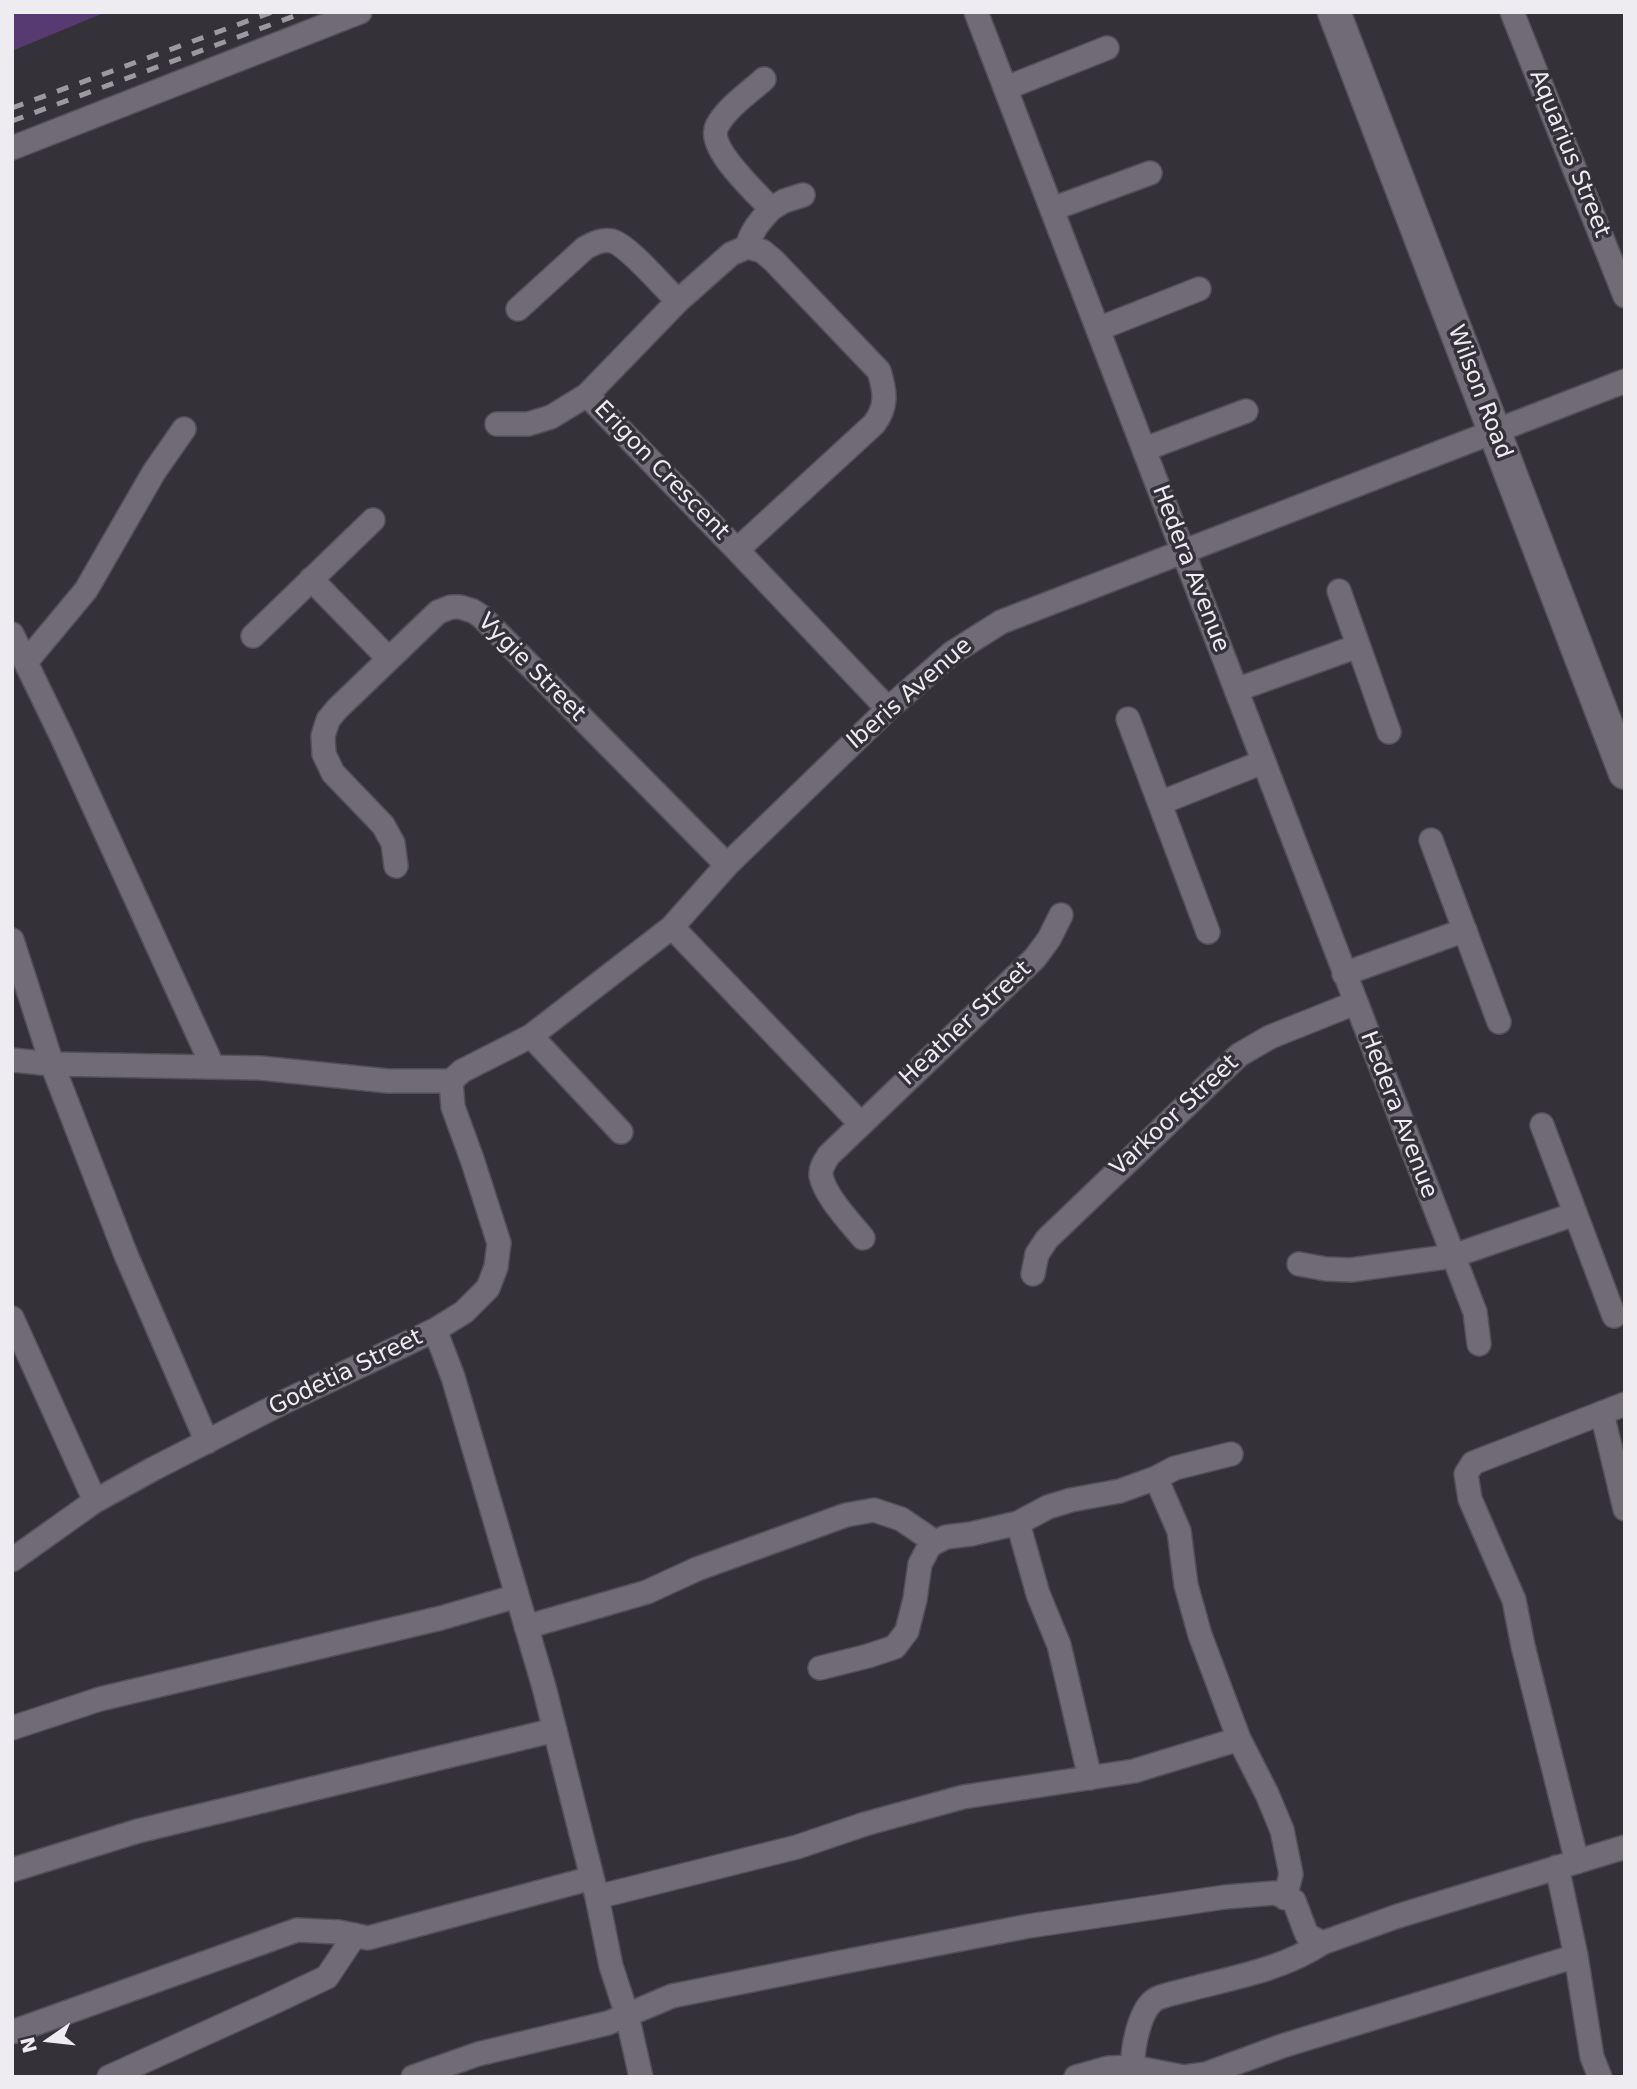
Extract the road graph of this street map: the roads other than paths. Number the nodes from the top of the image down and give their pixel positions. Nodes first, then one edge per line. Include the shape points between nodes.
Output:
1 (360, 12) edge
2 (976, 12) edge
3 (1334, 12) edge
4 (1513, 12) edge
5 (1107, 48) dead end
6 (764, 79) dead end
7 (1006, 88) junction
8 (12, 148) edge
9 (1150, 173) dead end
10 (803, 195) dead end
11 (771, 209) junction
12 (1052, 209) junction
13 (747, 247) junction
14 (1199, 289) dead end
15 (1625, 296) edge
16 (678, 301) junction
17 (518, 309) dead end
18 (1098, 329) junction
19 (1625, 381) edge
20 (587, 395) junction
21 (1246, 411) dead end
22 (497, 424) dead end
23 (184, 429) dead end
24 (1494, 431) junction
25 (1145, 449) junction
26 (373, 520) dead end
27 (737, 550) junction
28 (1183, 551) junction
29 (311, 579) junction
30 (1339, 591) dead end
31 (12, 634) edge
32 (253, 636) dead end
33 (1359, 646) junction
34 (388, 658) junction
35 (26, 662) junction
36 (1236, 690) junction
37 (888, 709) junction
38 (1128, 719) dead end
39 (1389, 732) dead end
40 (1263, 762) junction
41 (1625, 773) edge
42 (1160, 803) junction
43 (1432, 840) dead end
44 (727, 865) junction
45 (397, 866) dead end
46 (1061, 915) dead end
47 (672, 927) junction
48 (1465, 930) junction
49 (1208, 932) dead end
50 (12, 940) edge
51 (1345, 974) junction
52 (1355, 1003) junction
53 (1499, 1022) dead end
54 (531, 1036) junction
55 (12, 1060) edge
56 (52, 1064) junction
57 (213, 1067) junction
58 (451, 1081) junction
59 (860, 1124) junction
60 (1542, 1125) dead end
61 (621, 1132) dead end
62 (1575, 1214) junction
63 (863, 1238) dead end
64 (1453, 1256) junction
65 (1299, 1264) dead end
66 (1032, 1274) dead end
67 (1614, 1317) dead end
68 (12, 1318) edge
69 (435, 1331) junction
70 (1479, 1344) dead end
71 (1625, 1405) edge
72 (1602, 1413) junction
73 (207, 1442) junction
74 (1231, 1454) dead end
75 (1156, 1478) junction
76 (95, 1501) junction
77 (1625, 1509) edge
78 (1018, 1523) junction
79 (935, 1542) junction
80 (12, 1560) edge
81 (517, 1595) junction
82 (526, 1627) junction
83 (820, 1668) dead end
84 (12, 1728) edge
85 (555, 1730) junction
86 (1238, 1738) junction
87 (1090, 1778) junction
88 (1625, 1847) edge
89 (1567, 1865) junction
90 (12, 1870) edge
91 (594, 1887) junction
92 (1285, 1898) junction
93 (355, 1935) junction
94 (1322, 1943) junction
95 (1576, 1955) junction
96 (627, 2015) junction
97 (12, 2032) edge
98 (1133, 2067) junction
99 (109, 2077) edge
100 (413, 2077) edge
101 (641, 2077) edge
102 (1076, 2077) edge
103 (1600, 2077) edge

1 - 8 street
2 - 7 street, Hedera Avenue
3 - 24 street, Wilson Road
4 - 15 street, Aquarius Street
5 - 7 street
6 - 11 street via 726,114 716,136 722,155
7 - 12 street, Hedera Avenue
9 - 12 street
10 - 11 street, Erigon Crescent
11 - 13 street, Erigon Crescent via 750,235
12 - 18 street, Hedera Avenue
13 - 16 street, Erigon Crescent via 731,254
13 - 27 street, Erigon Crescent via 773,260 879,370 885,401 874,424
14 - 18 street
16 - 17 street via 625,248 612,241 598,241
16 - 20 street, Erigon Crescent
18 - 25 street, Hedera Avenue
19 - 24 street, Iberis Avenue
20 - 22 street via 551,417 528,424
20 - 27 street, Erigon Crescent
21 - 25 street
23 - 35 street via 86,590
24 - 28 street, Iberis Avenue
24 - 41 street, Wilson Road
25 - 28 street, Hedera Avenue
26 - 29 street
27 - 37 street, Erigon Crescent
28 - 36 street, Hedera Avenue
28 - 37 street, Iberis Avenue via 1001,622 952,653
29 - 32 street
29 - 34 street
30 - 33 street
31 - 35 street
33 - 36 street
33 - 39 street
34 - 44 street, Vygie Street via 438,612 460,607 482,617
34 - 45 street, Vygie Street via 328,720 322,746 333,773 383,825
35 - 57 street
36 - 40 street, Hedera Avenue
37 - 44 street, Iberis Avenue
38 - 42 street
40 - 42 street
40 - 51 street, Hedera Avenue
42 - 49 street
43 - 48 street
44 - 47 street, Iberis Avenue
46 - 59 street, Heather Street via 1035,958
47 - 54 street, Iberis Avenue
47 - 59 street
48 - 51 street
48 - 53 street
50 - 56 street
51 - 52 street, Hedera Avenue
52 - 64 street, Hedera Avenue
52 - 66 street, Varkoor Street via 1270,1037 1239,1055 1046,1239
54 - 58 street, Iberis Avenue
54 - 61 street
55 - 56 street
56 - 57 street
56 - 73 street via 126,1255
57 - 58 street via 388,1081
58 - 69 street, Godetia Street via 453,1107 499,1243 488,1288 464,1312
59 - 63 street, Heather Street via 829,1155 821,1176 837,1206
60 - 62 street
62 - 64 street
62 - 67 street
64 - 65 street via 1351,1270
64 - 70 street, Hedera Avenue via 1475,1312
68 - 76 street
69 - 73 street, Godetia Street
69 - 81 street via 453,1377
71 - 72 street
72 - 77 street
72 - 89 street via 1473,1464 1466,1474 1470,1499 1514,1600
73 - 76 street, Godetia Street
74 - 75 street via 1175,1468
75 - 78 street via 1048,1507
75 - 86 street via 1179,1531 1189,1598
76 - 80 street, Godetia Street
78 - 79 street
78 - 87 street via 1038,1594 1059,1645
79 - 82 street via 901,1519 874,1510 846,1515 647,1592
79 - 83 street via 920,1564 907,1632 895,1647
81 - 82 street
81 - 84 street via 441,1618 100,1699
82 - 85 street
85 - 90 street via 138,1831
85 - 91 street
86 - 87 street via 1134,1771
86 - 92 street via 1282,1830 1291,1874
87 - 91 street via 963,1797 797,1847
88 - 89 street
89 - 94 street
89 - 95 street
91 - 93 street via 368,1938
91 - 96 street
92 - 94 street via 1294,1901 1307,1936
92 - 96 street via 1275,1893 1225,1897 1029,1926 672,1996
93 - 97 street via 297,1930
93 - 99 street via 327,1977
94 - 98 street via 1305,1955 1154,1999 1143,2015 1132,2053
95 - 98 street via 1206,2074 1184,2077
95 - 103 street via 1592,2057
96 - 100 street via 478,2054
96 - 101 street
98 - 102 street

